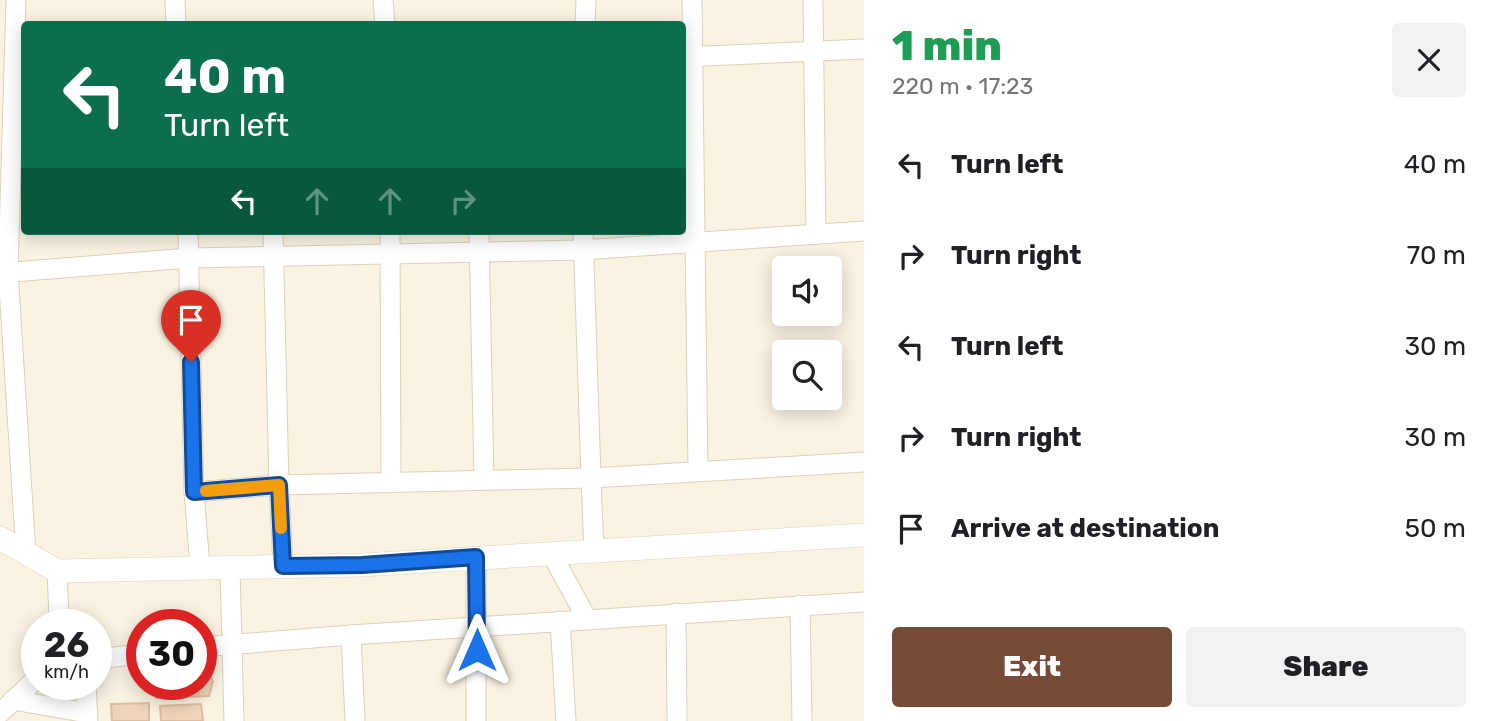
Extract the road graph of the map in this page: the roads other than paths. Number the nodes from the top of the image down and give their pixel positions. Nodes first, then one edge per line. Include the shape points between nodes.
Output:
1 (16, 0) edge
2 (174, 0) edge
3 (383, 0) edge
4 (586, 0) edge
5 (692, 0) edge
6 (813, 0) edge
7 (176, 21) edge
8 (385, 21) edge
9 (585, 21) edge
10 (864, 48) edge
11 (813, 51) junction
12 (687, 57) edge
13 (864, 231) edge
14 (816, 234) junction
15 (188, 235) edge
16 (273, 235) edge
17 (390, 235) edge
18 (479, 235) edge
19 (582, 241) edge
20 (697, 242) junction
21 (479, 252) junction
22 (391, 254) junction
23 (274, 256) junction
24 (189, 258) junction
25 (4, 273) edge
26 (864, 461) edge
27 (698, 471) junction
28 (591, 478) junction
29 (484, 480) junction
30 (391, 483) junction
31 (279, 485) junction
32 (194, 492) junction
33 (864, 535) edge
34 (0, 538) edge
35 (594, 551) junction
36 (551, 553) junction
37 (26, 554) junction
38 (476, 557) junction
39 (283, 566) junction
40 (200, 567) junction
41 (230, 568) junction
42 (58, 571) junction
43 (864, 602) edge
44 (800, 605) junction
45 (59, 609) edge
46 (676, 613) junction
47 (587, 619) junction
48 (560, 621) junction
49 (477, 626) junction
50 (351, 635) junction
51 (231, 643) junction
52 (217, 645) edge
53 (21, 693) edge
54 (7, 707) edge
55 (88, 717) edge
56 (234, 721) edge
57 (355, 721) edge
58 (476, 721) edge
59 (566, 721) edge
60 (677, 721) edge
61 (802, 721) edge

1 - 25 street
2 - 7 street
3 - 8 street
4 - 9 street
5 - 12 street
6 - 11 street
10 - 11 street
11 - 12 street
11 - 14 street
12 - 20 street
13 - 14 street
14 - 20 street
15 - 24 street
16 - 23 street
17 - 22 street
18 - 21 street
19 - 20 street
19 - 21 street
19 - 28 street
20 - 27 street
21 - 22 street
21 - 29 street
22 - 23 street
22 - 30 street
23 - 24 street
23 - 31 street
24 - 25 street
24 - 32 street
25 - 37 street
26 - 27 street
27 - 28 street
28 - 29 street
28 - 35 street
29 - 30 street
30 - 31 street
31 - 32 street
31 - 39 street
32 - 40 street
33 - 35 street
34 - 37 street
35 - 36 street
36 - 38 street
36 - 47 street
37 - 42 street
38 - 39 street
38 - 49 street
39 - 41 street
40 - 41 street
40 - 42 street
41 - 51 street
42 - 45 street
43 - 44 street
44 - 46 street
44 - 61 street
46 - 47 street
46 - 60 street
47 - 48 street
48 - 49 street
48 - 59 street
49 - 50 street
49 - 58 street
50 - 51 street
50 - 57 street
51 - 52 street
51 - 56 street
53 - 54 street
54 - 55 street

